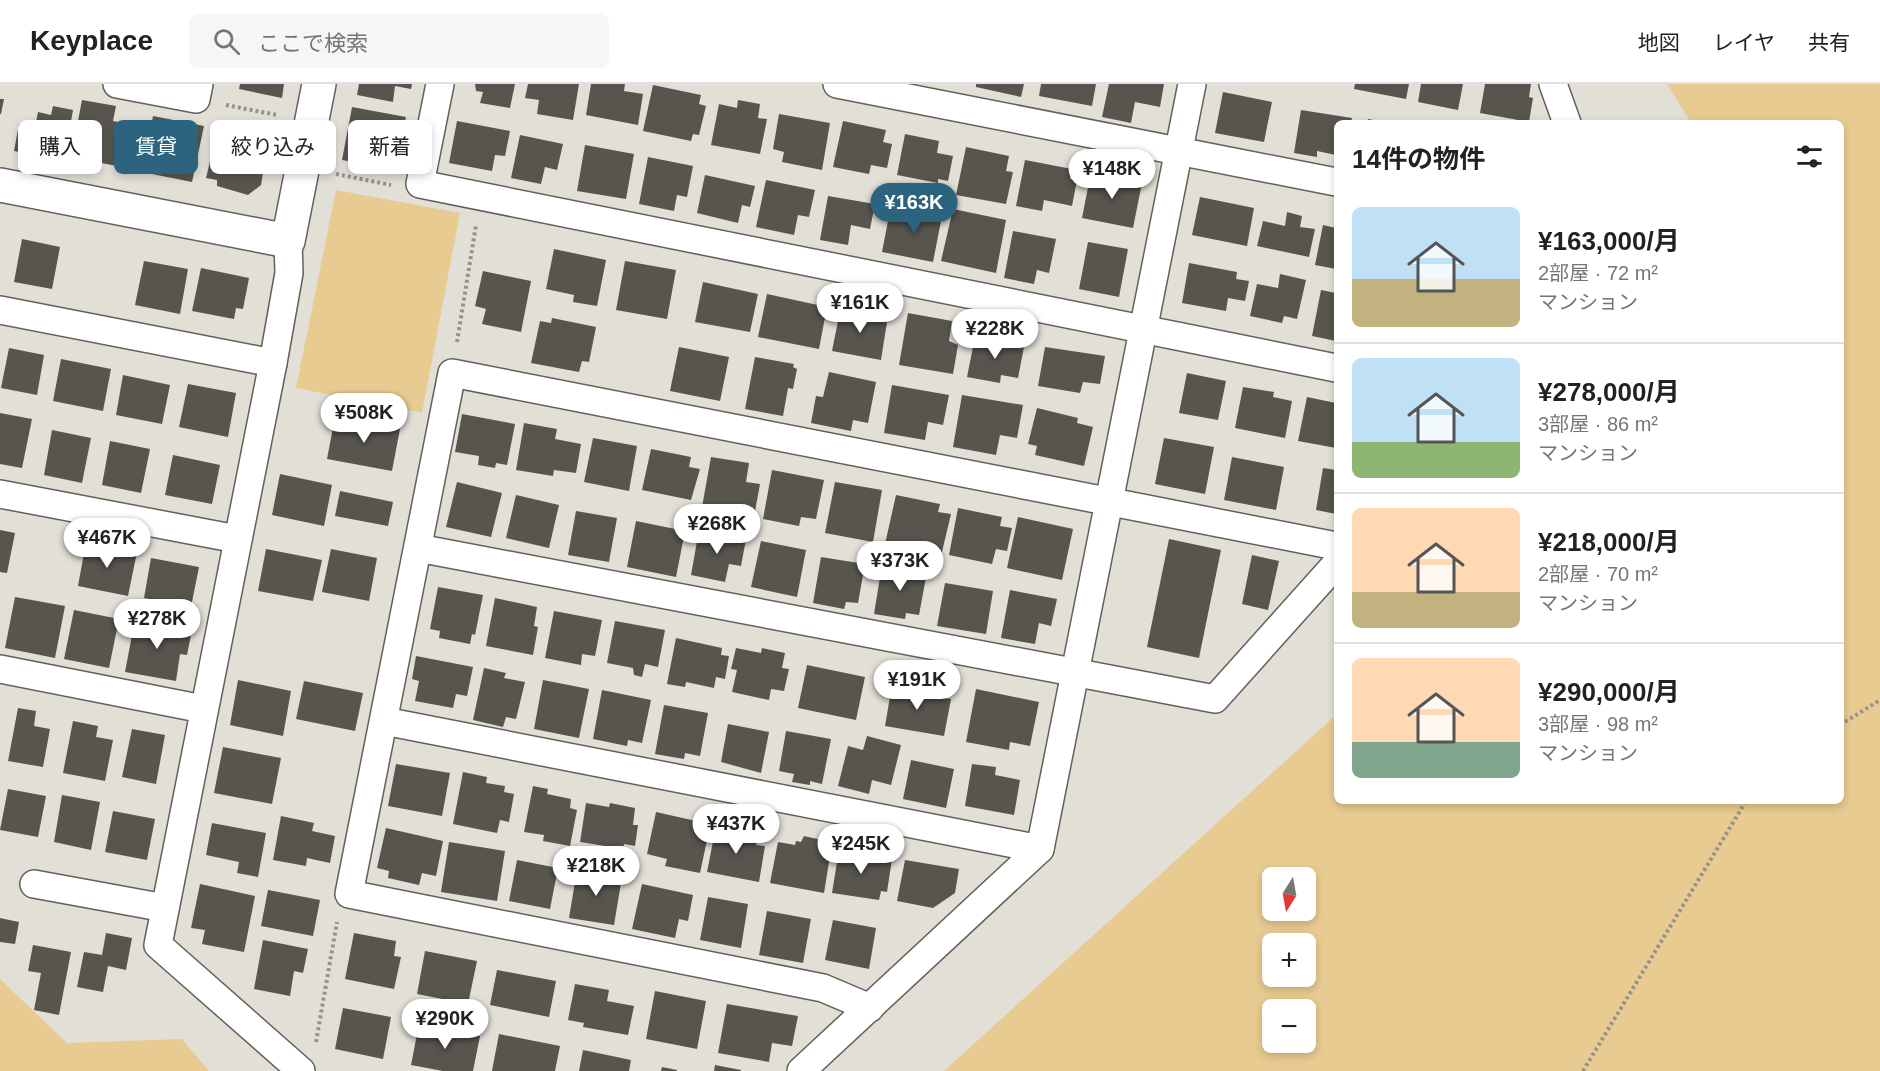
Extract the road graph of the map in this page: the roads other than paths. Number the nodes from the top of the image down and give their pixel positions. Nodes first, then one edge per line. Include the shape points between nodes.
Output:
1 (117, 84) edge
2 (319, 84) edge
3 (440, 84) edge
4 (837, 84) edge
5 (1192, 84) edge
6 (1553, 84) edge
7 (197, 92) edge
8 (1566, 120) edge
9 (1180, 152) junction
10 (1334, 182) edge
11 (0, 185) edge
12 (288, 241) junction
13 (0, 310) edge
14 (1146, 328) junction
15 (273, 363) junction
16 (1334, 368) edge
17 (0, 494) edge
18 (1110, 502) junction
19 (237, 539) junction
20 (1334, 546) edge
21 (418, 548) junction
22 (1334, 566) edge
23 (0, 669) edge
24 (1076, 674) junction
25 (203, 709) junction
26 (384, 721) junction
27 (1040, 849) junction
28 (34, 884) dead end
29 (165, 908) junction
30 (870, 1008) junction
31 (301, 1071) edge
32 (801, 1071) edge

1 - 7 street
2 - 12 street
3 - 14 street via 420,184
4 - 9 street
5 - 9 street
6 - 8 street
9 - 10 street
9 - 14 street
11 - 12 street
12 - 15 street via 289,273
13 - 15 street
14 - 16 street
14 - 18 street
15 - 19 street
17 - 19 street
18 - 20 street
18 - 21 street via 453,373
18 - 24 street
19 - 25 street
21 - 24 street
21 - 26 street
22 - 24 street via 1215,699
23 - 25 street
24 - 27 street
25 - 29 street
26 - 27 street
26 - 30 street via 349,894 823,988
27 - 30 street
28 - 29 street
29 - 31 street via 158,945
30 - 32 street

